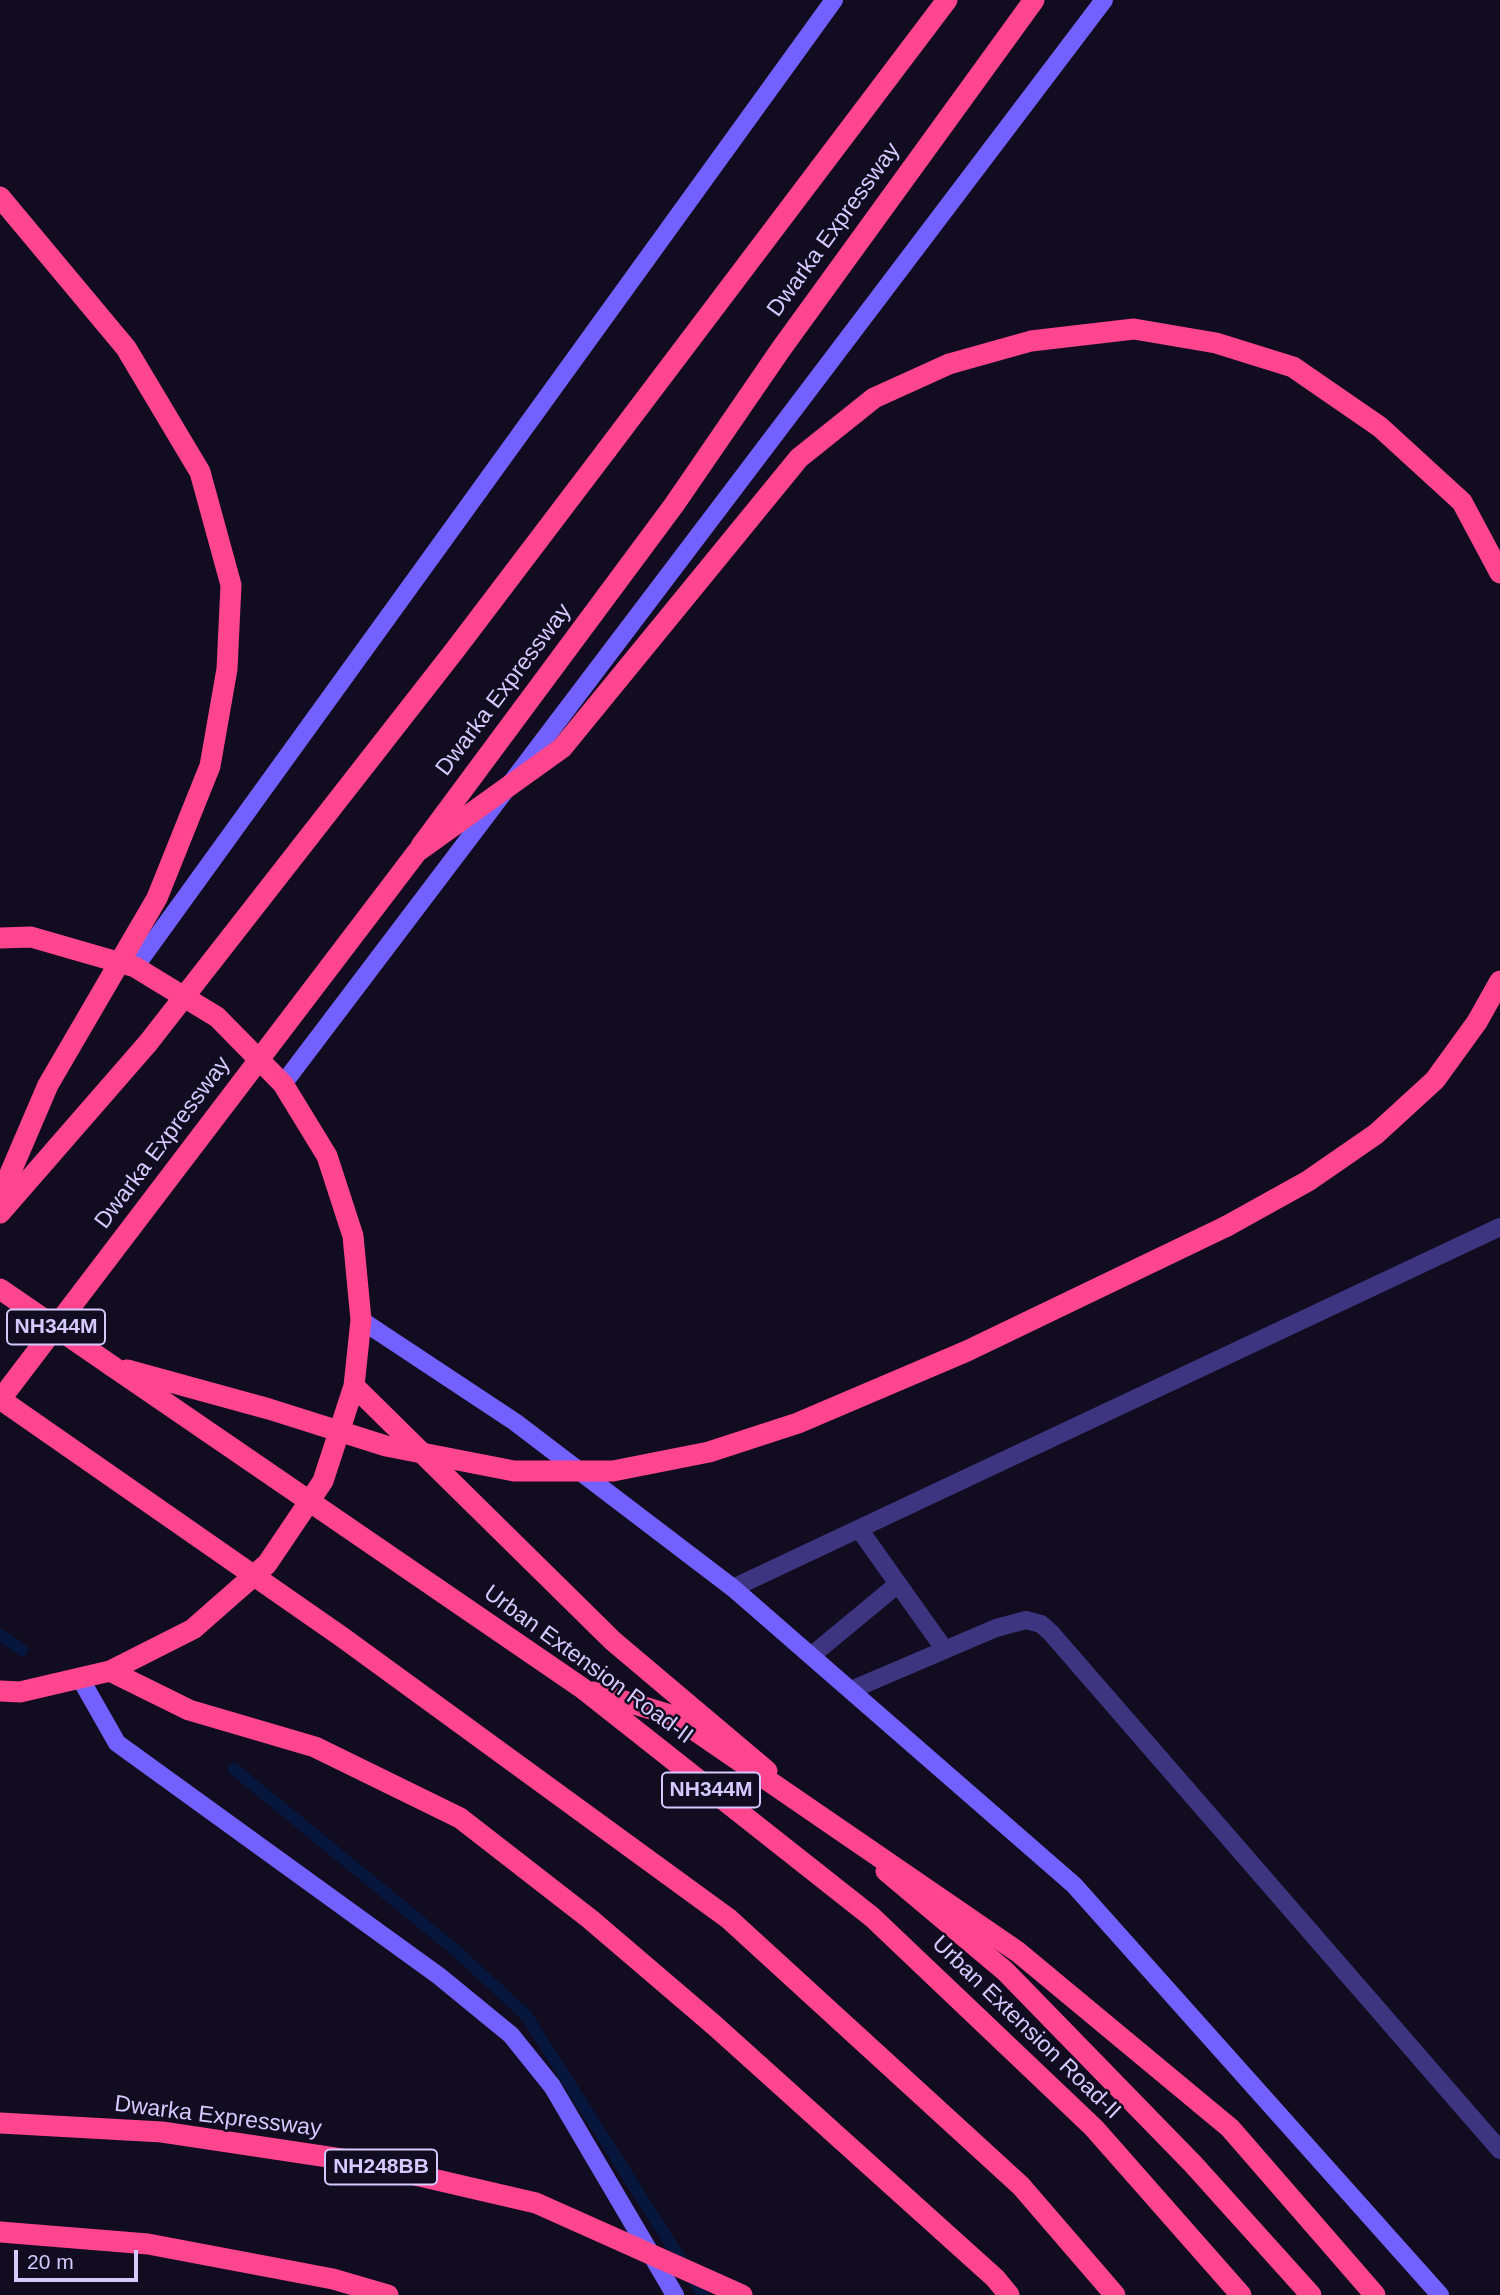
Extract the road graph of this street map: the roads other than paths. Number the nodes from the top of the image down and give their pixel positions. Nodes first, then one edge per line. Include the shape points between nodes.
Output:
1 (834, 0) edge
2 (947, 0) edge
3 (1034, 0) edge
4 (1104, 0) edge
5 (0, 197) edge
6 (1500, 573) edge
7 (417, 852) junction
8 (0, 937) edge
9 (135, 967) junction
10 (1500, 981) edge
11 (283, 1084) junction
12 (0, 1197) edge
13 (0, 1213) edge
14 (1500, 1227) edge
15 (0, 1289) edge
16 (361, 1320) junction
17 (112, 1366) junction
18 (354, 1386) junction
19 (0, 1399) edge
20 (859, 1529) junction
21 (898, 1584) junction
22 (733, 1588) junction
23 (945, 1650) junction
24 (811, 1656) junction
25 (110, 1671) junction
26 (80, 1678) junction
27 (582, 1688) junction
28 (851, 1690) junction
29 (0, 1691) edge
30 (0, 2123) edge
31 (1500, 2150) edge
32 (0, 2232) edge
33 (388, 2295) edge
34 (675, 2295) edge
35 (742, 2295) edge
36 (1009, 2295) edge
37 (1115, 2295) edge
38 (1241, 2295) edge
39 (1311, 2295) edge
40 (1375, 2295) edge
41 (1440, 2295) edge

1 - 9 main road
2 - 13 highway, Dwarka Expressway, bridge via 455,650 199,978
3 - 7 highway, Dwarka Expressway via 789,337 674,505
4 - 11 main road
5 - 12 highway, bridge via 126,348 140,371 200,472 231,585 227,669 210,766 157,898 48,1085
6 - 7 highway, bridge via 1462,502 1380,427 1293,366 1216,343 1133,329 1031,341 949,365 874,398 799,458 562,748
7 - 19 highway, Dwarka Expressway, bridge
8 - 9 highway via 31,937
9 - 11 highway via 217,1017
10 - 17 highway, bridge via 1435,1080 1377,1135 1308,1181 1227,1226 967,1351 798,1423 709,1452 613,1471 514,1471 386,1446
11 - 16 highway via 331,1168 353,1236
14 - 20 lane
15 - 17 highway, Urban Extension Road-II / NH344M
16 - 18 highway
16 - 22 main road via 515,1422
17 - 27 highway, Urban Extension Road-II / NH344M, bridge
18 - 25 highway via 323,1481 267,1564 193,1629
18 - 39 highway via 613,1641 1005,1972 1193,2164
19 - 37 highway, bridge via 342,1637 729,1919 1021,2186
20 - 21 lane
20 - 22 lane
21 - 23 lane
21 - 24 lane
22 - 24 main road
23 - 28 lane
23 - 31 lane via 1026,1620 1051,1633
24 - 28 main road
25 - 26 highway
25 - 36 highway via 189,1710 315,1747 460,1818 590,1919 713,2025
26 - 29 highway via 20,1692
26 - 34 main road via 117,1743 439,1976 510,2035 552,2086
27 - 38 highway, Urban Extension Road-II / NH344M, bridge via 873,1917 1094,2127
27 - 40 highway, bridge via 674,1716 1018,1952 1230,2128
28 - 41 main road via 1074,1885
30 - 35 highway, Dwarka Expressway / NH248BB, bridge via 176,2134 355,2161 537,2203
32 - 33 highway via 148,2244 333,2279

